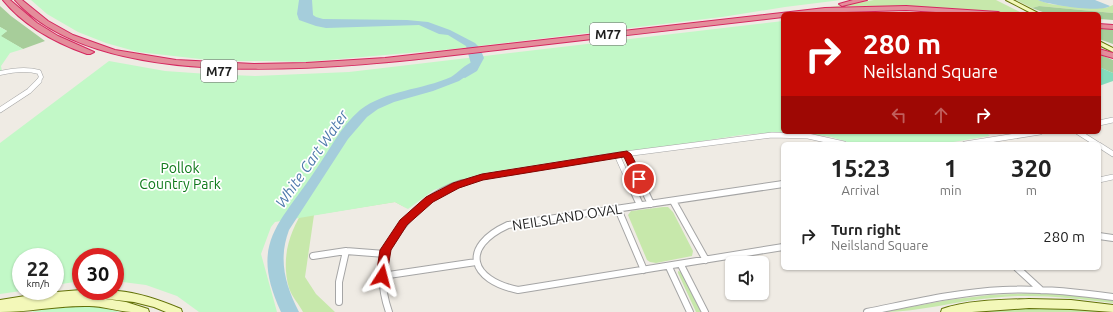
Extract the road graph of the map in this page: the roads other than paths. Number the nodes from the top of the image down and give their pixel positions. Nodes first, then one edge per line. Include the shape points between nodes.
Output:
1 (6, 0) edge
2 (18, 0) edge
3 (864, 0) edge
4 (1002, 0) edge
5 (1009, 0) edge
6 (781, 12) edge
7 (782, 12) edge
8 (795, 12) edge
9 (972, 12) edge
10 (1026, 12) edge
11 (1034, 12) edge
12 (781, 14) edge
13 (781, 18) edge
14 (720, 21) junction
15 (1101, 22) edge
16 (1113, 23) edge
17 (1101, 26) edge
18 (1113, 27) edge
19 (1101, 44) edge
20 (1113, 48) edge
21 (497, 49) junction
22 (1101, 51) edge
23 (448, 55) junction
24 (1113, 56) edge
25 (0, 74) edge
26 (0, 110) edge
27 (1113, 120) edge
28 (1101, 123) edge
29 (1028, 134) edge
30 (1081, 134) edge
31 (835, 142) edge
32 (978, 142) edge
33 (1093, 142) edge
34 (1101, 147) edge
35 (627, 154) junction
36 (1113, 154) edge
37 (618, 155) junction
38 (1113, 178) edge
39 (1101, 180) edge
40 (781, 184) edge
41 (673, 201) junction
42 (651, 204) junction
43 (640, 206) junction
44 (618, 209) junction
45 (1101, 236) edge
46 (1113, 238) edge
47 (781, 247) edge
48 (346, 251) junction
49 (385, 254) junction
50 (313, 256) dead end
51 (706, 260) junction
52 (476, 262) junction
53 (681, 265) junction
54 (669, 267) junction
55 (644, 270) junction
56 (1019, 270) edge
57 (382, 276) junction
58 (1041, 290) junction
59 (1113, 297) edge
60 (339, 302) dead end
61 (0, 304) edge
62 (1113, 309) edge
63 (0, 311) edge
64 (144, 312) edge
65 (177, 312) edge
66 (389, 312) edge
67 (690, 312) edge
68 (704, 312) edge
69 (867, 312) edge
70 (946, 312) edge

1 - 23 highway, M77 via 35,25 70,44 109,58 163,66 225,71 290,71 362,67
2 - 23 highway, M77 via 56,29 99,48 156,61 229,66 283,66
3 - 7 highway
4 - 10 street
5 - 11 street
6 - 14 highway
8 - 9 highway, M77 via 863,8
12 - 14 highway, M77
13 - 21 highway, M77
14 - 21 highway, M77
15 - 16 highway
17 - 18 highway
19 - 20 street
21 - 23 highway, M77
22 - 24 highway
25 - 26 street via 31,70 39,72 41,77 33,88
27 - 28 street
29 - 32 street
30 - 33 street
31 - 35 street via 812,137 781,135
34 - 36 street
35 - 37 street
35 - 42 street
37 - 43 street
37 - 49 street via 482,177 456,185 429,199 404,222
38 - 39 street
40 - 41 street, NEILSLAND OVAL
41 - 42 street, NEILSLAND OVAL
41 - 51 street
42 - 43 street, NEILSLAND OVAL
43 - 44 street, NEILSLAND OVAL
44 - 52 street, NEILSLAND OVAL via 502,227 490,233 482,242 477,251
44 - 55 street
45 - 46 street
47 - 51 street
48 - 49 street
48 - 50 street
48 - 60 street via 339,282
49 - 57 street
51 - 53 street
52 - 55 street via 490,282 503,288 518,290
52 - 57 street
53 - 54 street
53 - 68 street
54 - 55 street
54 - 67 street
56 - 58 street
57 - 66 street via 383,296
58 - 59 street
58 - 69 street via 981,292
61 - 65 street via 78,293 117,294 145,300
62 - 70 street via 1077,304 1028,303 986,305
63 - 64 street via 68,301 99,301 128,306

